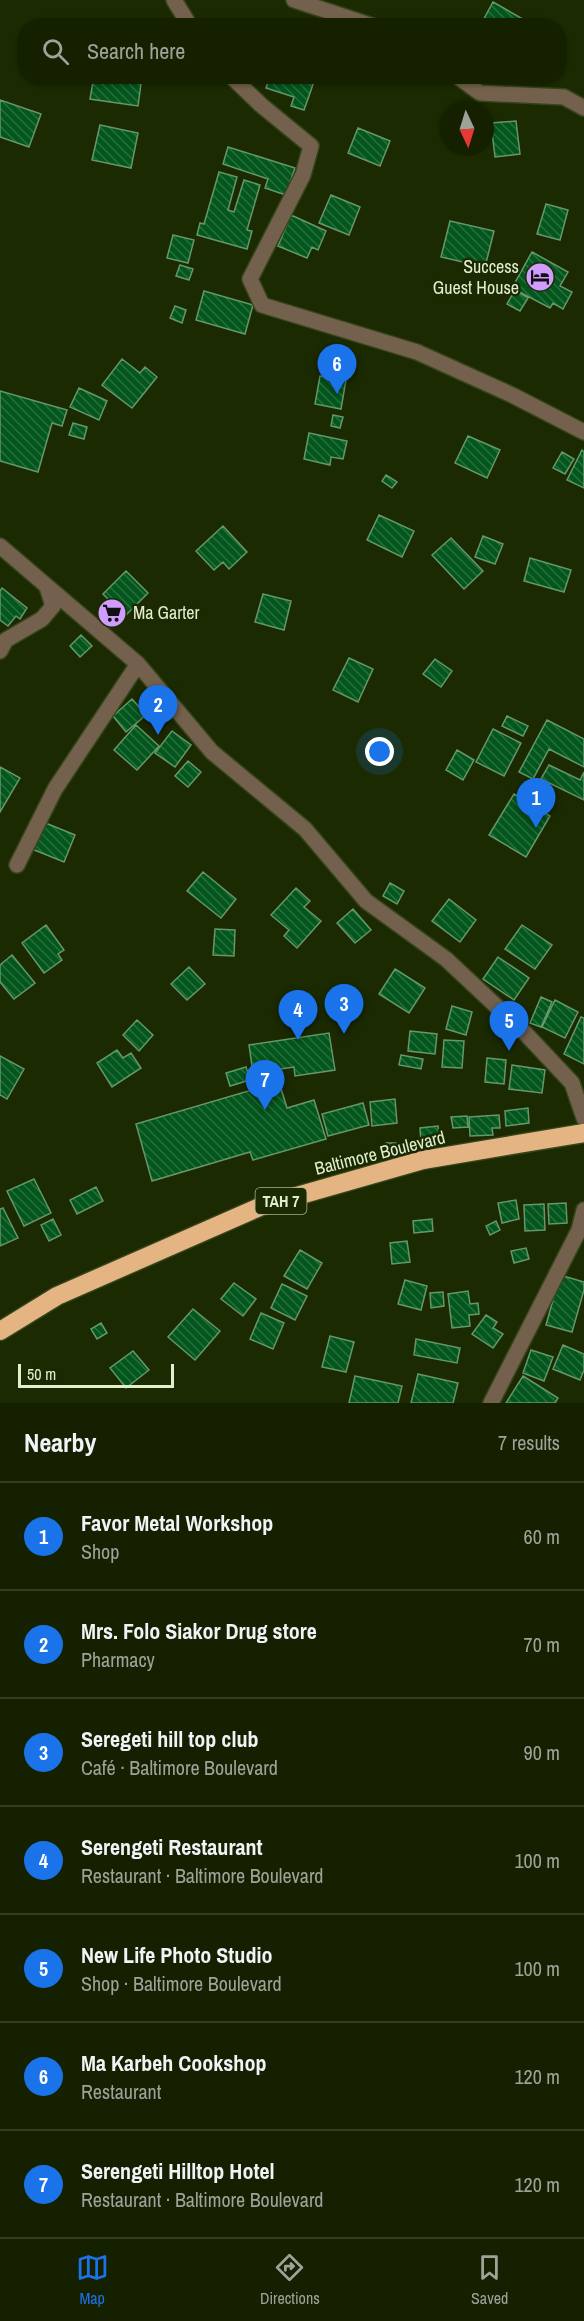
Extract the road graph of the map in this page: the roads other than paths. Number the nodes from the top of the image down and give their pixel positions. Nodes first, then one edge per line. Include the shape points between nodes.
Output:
1 (174, 0) edge
2 (294, 0) edge
3 (185, 18) edge
4 (349, 18) edge
5 (239, 84) edge
6 (468, 84) edge
7 (584, 108) edge
8 (584, 432) edge
9 (0, 546) edge
10 (47, 587) junction
11 (0, 651) edge
12 (138, 664) junction
13 (17, 865) dead end
14 (584, 1118) edge
15 (584, 1133) edge
16 (584, 1210) edge
17 (0, 1331) edge
18 (491, 1403) edge

1 - 3 street
2 - 4 street
5 - 8 street via 311,146 303,175 250,279 262,305 417,352
6 - 7 street via 480,93 564,97
9 - 10 street
10 - 11 street via 53,606 42,619 6,640
10 - 12 street
12 - 13 street via 55,789
12 - 14 street via 212,752 305,829 366,901 446,959 525,1033 572,1083
15 - 17 highway, Baltimore Boulevard / TAH 7 via 423,1160 262,1206 57,1296
16 - 18 street via 579,1230

